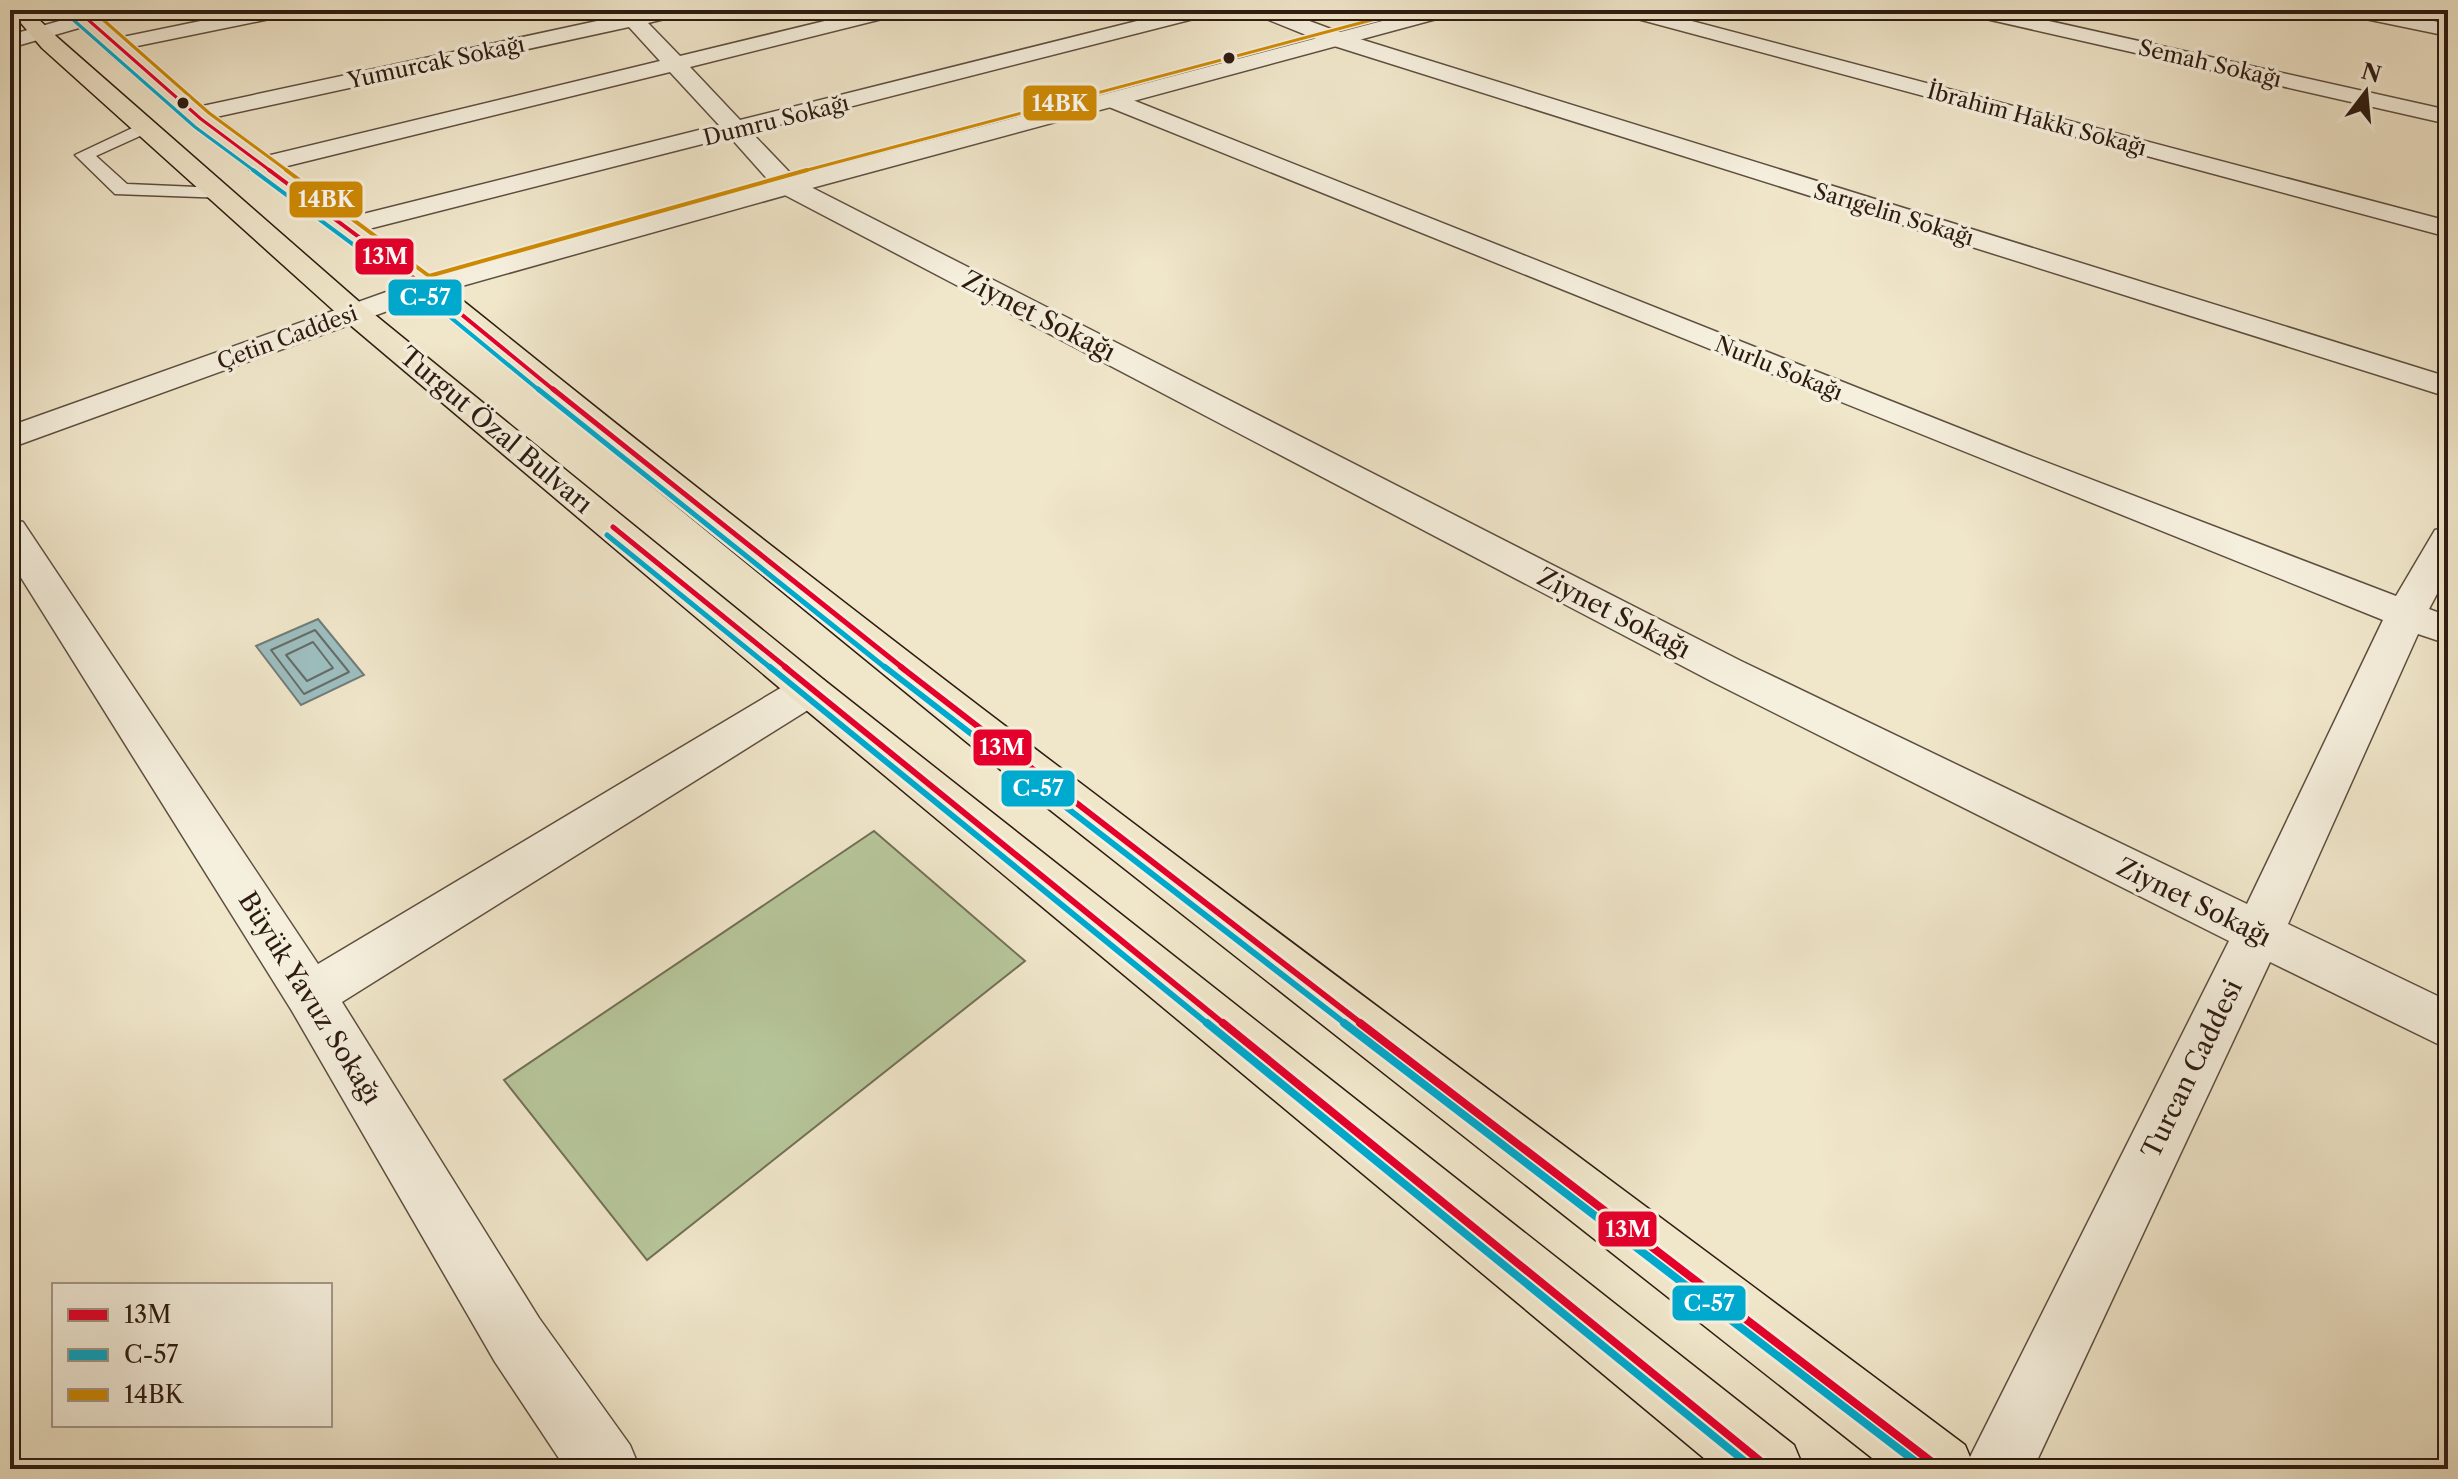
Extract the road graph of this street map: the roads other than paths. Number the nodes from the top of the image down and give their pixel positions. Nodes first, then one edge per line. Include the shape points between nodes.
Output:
1 (18, 10) edge
2 (120, 10) edge
3 (284, 10) edge
4 (678, 10) edge
5 (895, 10) edge
6 (1206, 10) edge
7 (1261, 10) edge
8 (1448, 10) edge
9 (1626, 10) edge
10 (1973, 10) edge
11 (2351, 10) edge
12 (82, 15) edge
13 (630, 15) edge
14 (2448, 30) edge
15 (41, 33) junction
16 (1339, 40) junction
17 (10, 42) edge
18 (113, 45) junction
19 (678, 65) junction
20 (1112, 100) junction
21 (193, 115) junction
22 (2448, 117) edge
23 (145, 127) junction
24 (734, 131) junction
25 (259, 165) junction
26 (788, 186) junction
27 (220, 194) junction
28 (345, 227) junction
29 (2448, 229) edge
30 (427, 287) junction
31 (353, 312) junction
32 (2448, 387) edge
33 (10, 438) edge
34 (10, 530) edge
35 (2448, 538) edge
36 (2427, 623) edge
37 (809, 690) junction
38 (2258, 934) junction
39 (310, 995) junction
40 (2448, 1026) edge
41 (592, 1463) edge
42 (1770, 1469) edge
43 (1941, 1469) edge
44 (1998, 1469) edge

1 - 15 main road, Turgut Özal Bulvarı
2 - 12 street
3 - 18 street
4 - 13 street, Yumurcak Sokağı
5 - 19 street
6 - 24 street, Dumru Sokağı
7 - 16 street, Sarıgelin Sokağı
8 - 16 street, Çetin Caddesi
9 - 29 street, İbrahim Hakkı Sokağı
10 - 22 street, Semah Sokağı
11 - 14 street
12 - 15 street
12 - 18 main road
13 - 19 street, Ziynet Sokağı
13 - 21 street, Yumurcak Sokağı
15 - 17 street
15 - 23 main road, Turgut Özal Bulvarı
16 - 20 street, Çetin Caddesi
16 - 32 street, Sarıgelin Sokağı
18 - 21 main road
19 - 24 street, Ziynet Sokağı
19 - 25 street
20 - 26 street, Çetin Caddesi
20 - 36 street, Nurlu Sokağı
21 - 25 main road
23 - 27 main road, Turgut Özal Bulvarı
23 - 27 lane via 84,155 122,190
24 - 26 street, Ziynet Sokağı
24 - 28 street, Dumru Sokağı
25 - 28 main road
26 - 30 street, Çetin Caddesi
26 - 38 street, Ziynet Sokağı via 1726,671
27 - 31 main road, Turgut Özal Bulvarı
28 - 30 main road
30 - 31 street, Çetin Caddesi
30 - 43 main road via 1056,789
31 - 33 street, Çetin Caddesi
31 - 37 main road, Turgut Özal Bulvarı
34 - 39 street, Büyük Yavuz Sokağı
35 - 36 street, Turcan Caddesi
36 - 38 street, Turcan Caddesi
37 - 39 street
37 - 42 main road, Turgut Özal Bulvarı
38 - 40 street, Ziynet Sokağı
38 - 44 street, Turcan Caddesi
39 - 41 street, Büyük Yavuz Sokağı

